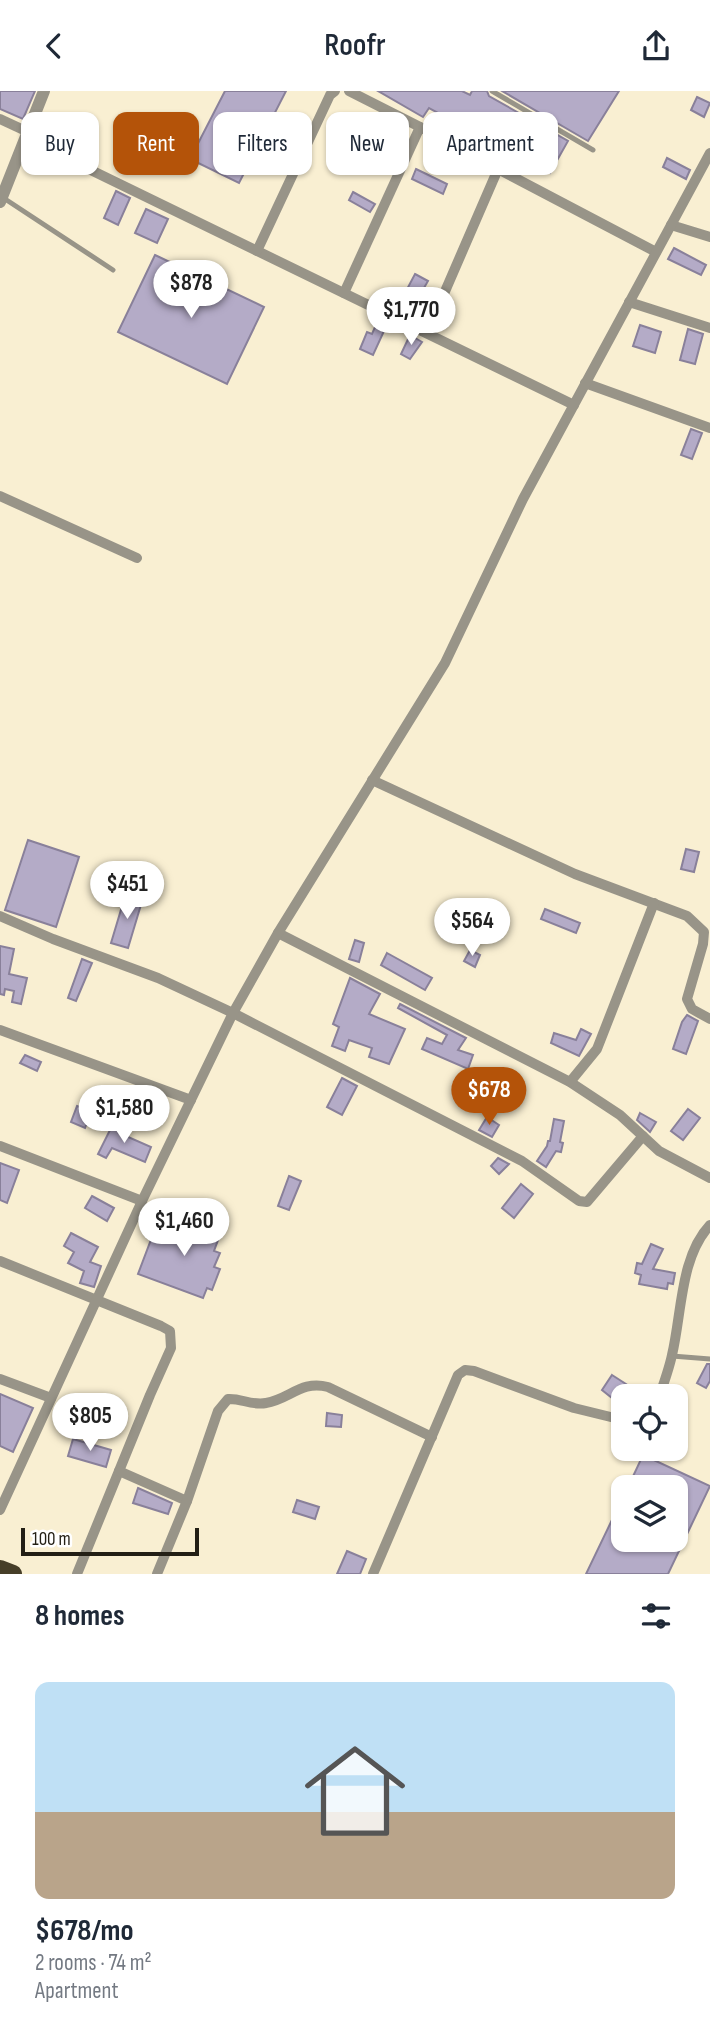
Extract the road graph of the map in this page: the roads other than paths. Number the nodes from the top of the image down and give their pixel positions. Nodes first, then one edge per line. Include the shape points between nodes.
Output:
1 (44, 91) edge
2 (335, 91) edge
3 (349, 91) edge
4 (492, 91) edge
5 (36, 112) edge
6 (0, 119) edge
7 (419, 127) junction
8 (423, 129) edge
9 (21, 131) edge
10 (21, 150) edge
11 (593, 150) dead end
12 (710, 153) edge
13 (99, 171) edge
14 (497, 175) edge
15 (509, 175) edge
16 (1, 199) edge
17 (671, 225) junction
18 (710, 237) edge
19 (257, 251) junction
20 (656, 252) junction
21 (113, 270) dead end
22 (344, 293) junction
23 (629, 302) junction
24 (710, 328) edge
25 (427, 333) junction
26 (585, 383) junction
27 (574, 405) junction
28 (710, 428) edge
29 (0, 496) edge
30 (137, 558) dead end
31 (372, 780) junction
32 (654, 903) junction
33 (0, 916) edge
34 (278, 933) junction
35 (233, 1013) junction
36 (710, 1019) edge
37 (0, 1030) edge
38 (570, 1082) junction
39 (191, 1100) junction
40 (643, 1136) junction
41 (0, 1146) edge
42 (710, 1178) edge
43 (142, 1201) junction
44 (710, 1225) edge
45 (0, 1261) edge
46 (97, 1299) junction
47 (672, 1356) junction
48 (710, 1359) edge
49 (0, 1379) edge
50 (663, 1384) edge
51 (51, 1398) junction
52 (611, 1417) edge
53 (432, 1437) junction
54 (119, 1471) junction
55 (187, 1501) junction
56 (0, 1510) edge
57 (0, 1569) edge
58 (13, 1574) edge
59 (77, 1574) edge
60 (157, 1574) edge
61 (373, 1574) edge

1 - 5 street
2 - 19 street
3 - 7 street
4 - 11 lane
6 - 9 street
7 - 8 street
7 - 22 street
10 - 16 street
12 - 17 street
13 - 19 street
14 - 25 street
15 - 20 street
16 - 21 lane
17 - 18 street
17 - 20 street
19 - 22 street
20 - 23 street
22 - 25 street
23 - 24 street
23 - 26 street
25 - 27 street
26 - 27 street
26 - 28 street
27 - 31 street via 523,499 445,663
29 - 30 street
31 - 32 street via 575,874
31 - 34 street
32 - 36 street via 687,916 704,932 687,999 692,1009
32 - 38 street via 597,1049
33 - 35 street
34 - 35 street
34 - 38 street
35 - 39 street
35 - 40 street via 522,1161 579,1201 587,1202
37 - 39 street
38 - 40 street
39 - 43 street
40 - 42 street via 674,1161
41 - 43 street
43 - 46 street
44 - 47 street via 691,1255
45 - 46 street
46 - 51 street
46 - 54 street via 161,1326 172,1336
47 - 48 lane
47 - 50 street
49 - 51 street
51 - 56 street
52 - 53 street via 465,1370 458,1375
53 - 55 street via 315,1383 268,1403 228,1399 218,1411
53 - 61 street
54 - 55 street
54 - 59 street
55 - 60 street
57 - 58 highway

